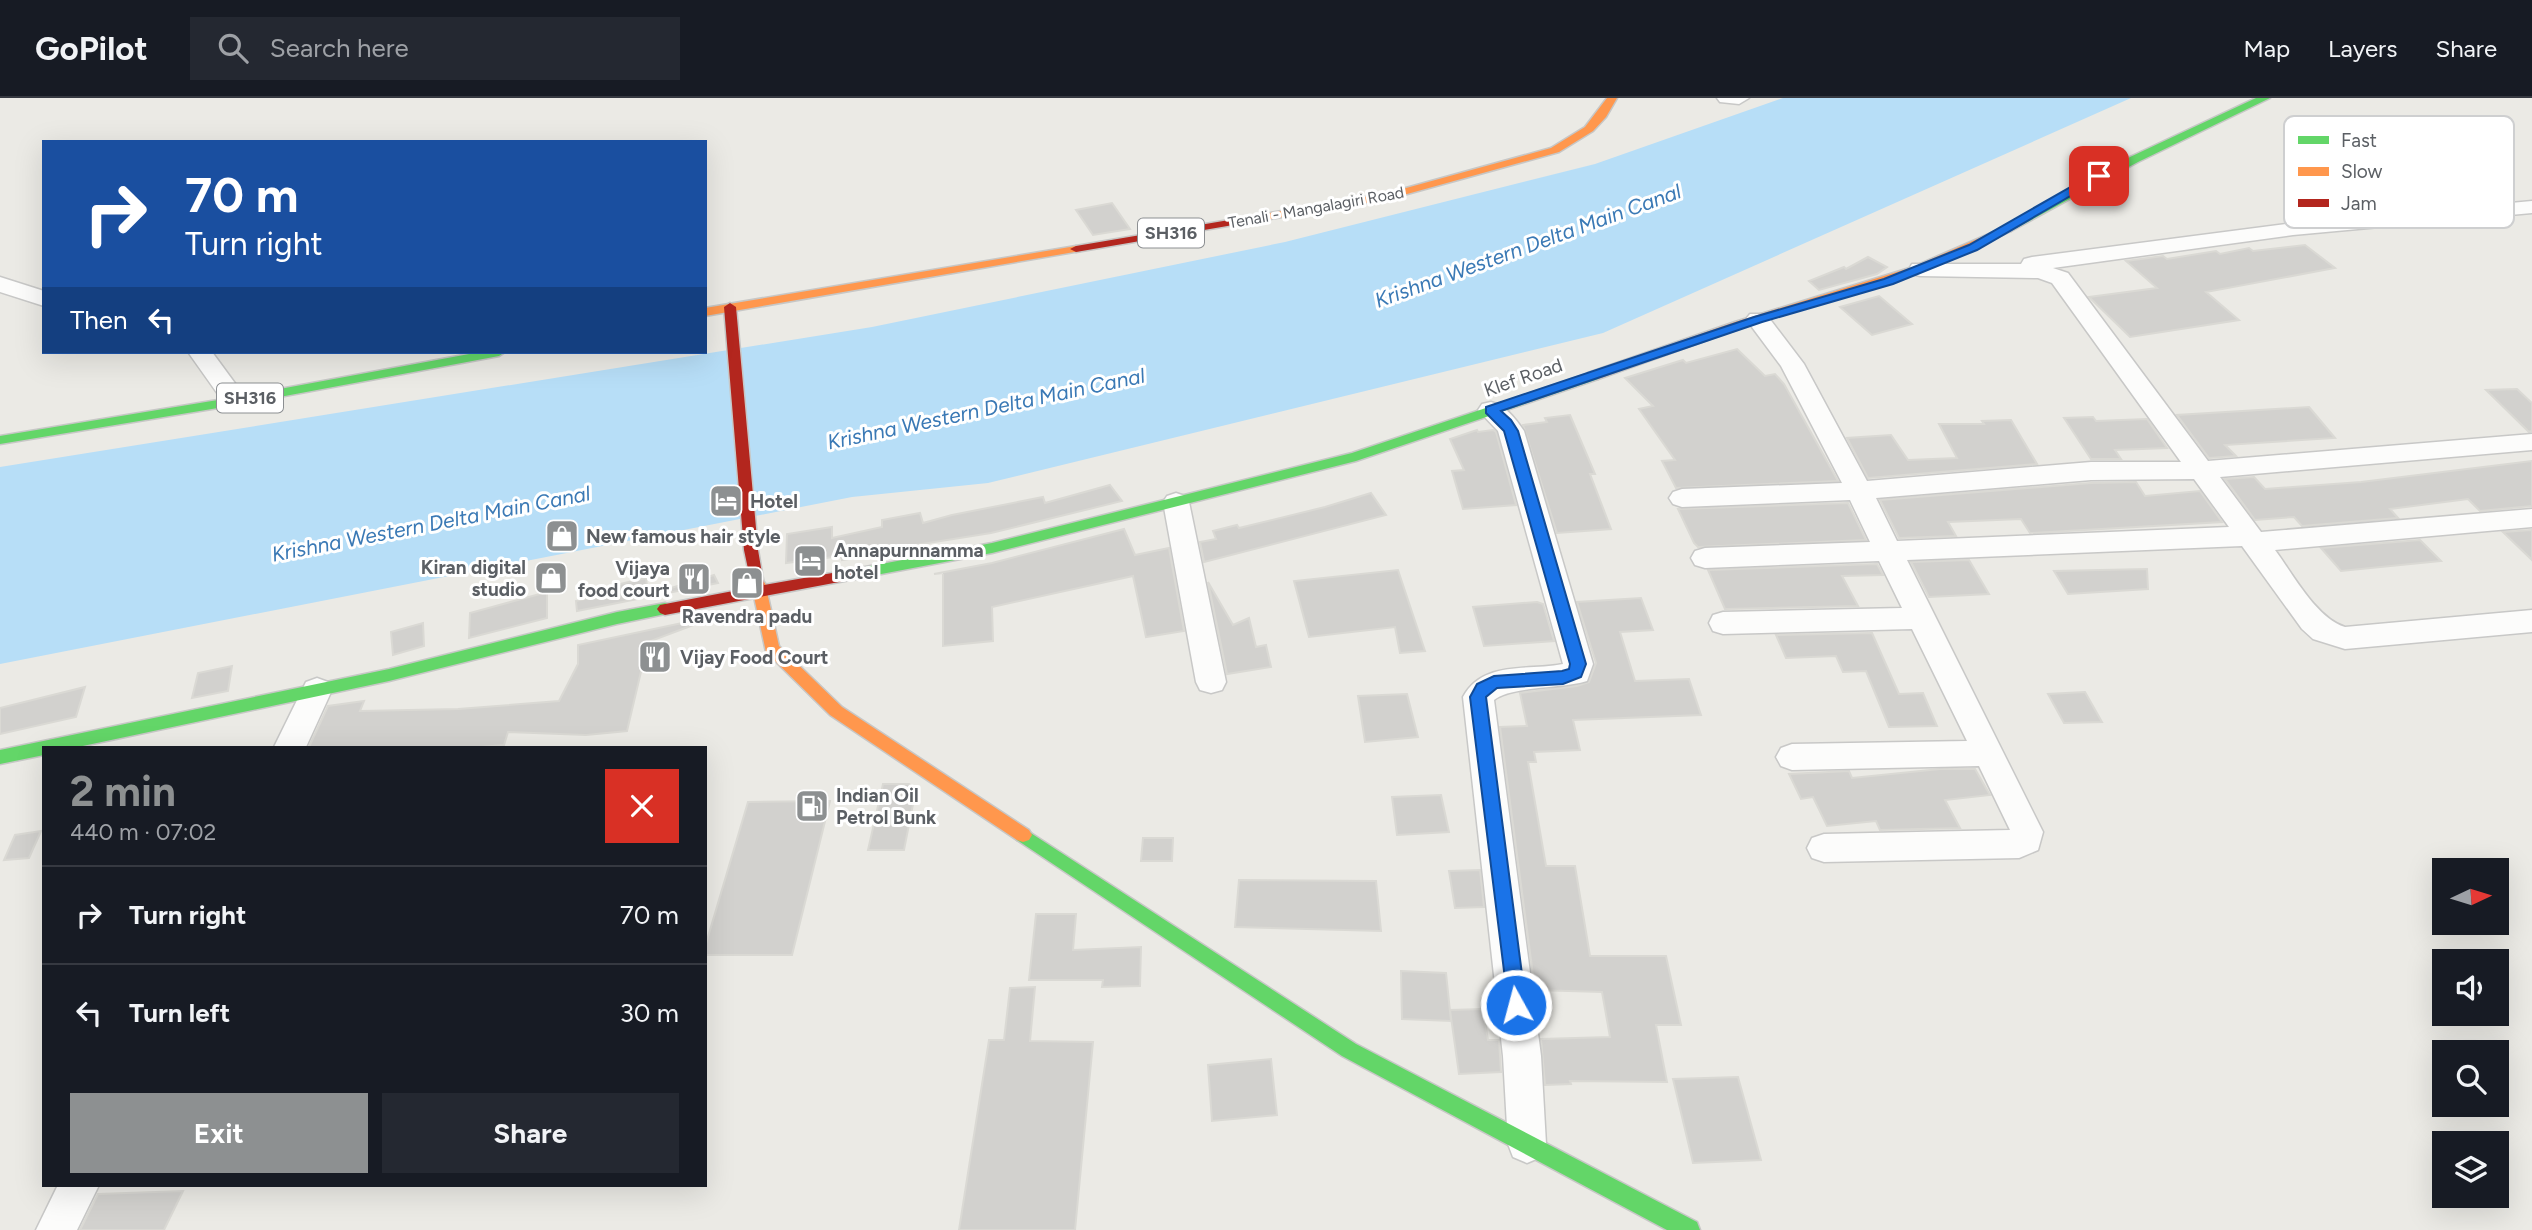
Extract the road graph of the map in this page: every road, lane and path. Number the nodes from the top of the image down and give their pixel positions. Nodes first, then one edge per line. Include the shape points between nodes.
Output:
1 (1612, 98) edge
2 (1727, 98) edge
3 (1739, 98) edge
4 (2265, 98) edge
5 (2532, 206) edge
6 (2514, 208) edge
7 (2304, 228) edge
8 (1920, 269) junction
9 (1980, 271) junction
10 (0, 284) edge
11 (42, 298) edge
12 (730, 307) junction
13 (707, 312) edge
14 (1758, 319) junction
15 (201, 354) edge
16 (488, 354) edge
17 (236, 401) junction
18 (1491, 410) junction
19 (0, 440) edge
20 (2532, 442) edge
21 (2202, 470) junction
22 (1858, 491) junction
23 (1682, 498) dead end
24 (1177, 502) junction
25 (2532, 518) edge
26 (2252, 539) junction
27 (1888, 551) junction
28 (1705, 558) dead end
29 (758, 592) junction
30 (1922, 618) junction
31 (2532, 621) edge
32 (1723, 623) dead end
33 (1211, 682) dead end
34 (317, 690) junction
35 (55, 746) edge
36 (290, 746) edge
37 (42, 749) edge
38 (1989, 753) junction
39 (0, 757) edge
40 (1792, 757) dead end
41 (1824, 848) dead end
42 (1527, 1144) junction
43 (78, 1187) edge
44 (56, 1230) edge
45 (1689, 1230) edge

1 - 12 main road, Tenali - Mangalagiri Road / SH316 via 1605,114 1581,138 1555,150 1389,196
2 - 3 street
4 - 8 main road, Klef Road via 2099,176 1973,248
5 - 6 street
7 - 9 street
8 - 9 street
8 - 14 main road, Klef Road
9 - 21 street via 2040,271 2060,278
10 - 11 street
12 - 13 main road, Tenali - Mangalagiri Road / SH316
12 - 29 main road
14 - 18 main road, Klef Road
14 - 22 street via 1792,364
15 - 17 street
16 - 17 main road, SH316
17 - 19 main road, SH316
18 - 24 main road, Klef Road via 1356,457
18 - 42 street via 1511,431 1578,664 1576,673 1563,677 1494,682 1478,697 1522,1056
20 - 21 street
21 - 22 street via 2091,471
21 - 26 street
22 - 23 street
22 - 27 street
24 - 29 main road, Klef Road via 992,548
24 - 33 street
25 - 26 street
26 - 27 street
26 - 31 street via 2312,621 2335,637
27 - 28 street
27 - 30 street
29 - 34 main road, Klef Road via 618,618
29 - 42 main road via 772,648 836,711 1349,1050
30 - 32 street
30 - 38 street
34 - 35 main road, Klef Road
34 - 36 street
37 - 39 main road, Klef Road
38 - 40 street
38 - 41 street via 2027,832 2026,840 2019,844
42 - 45 main road
43 - 44 street

